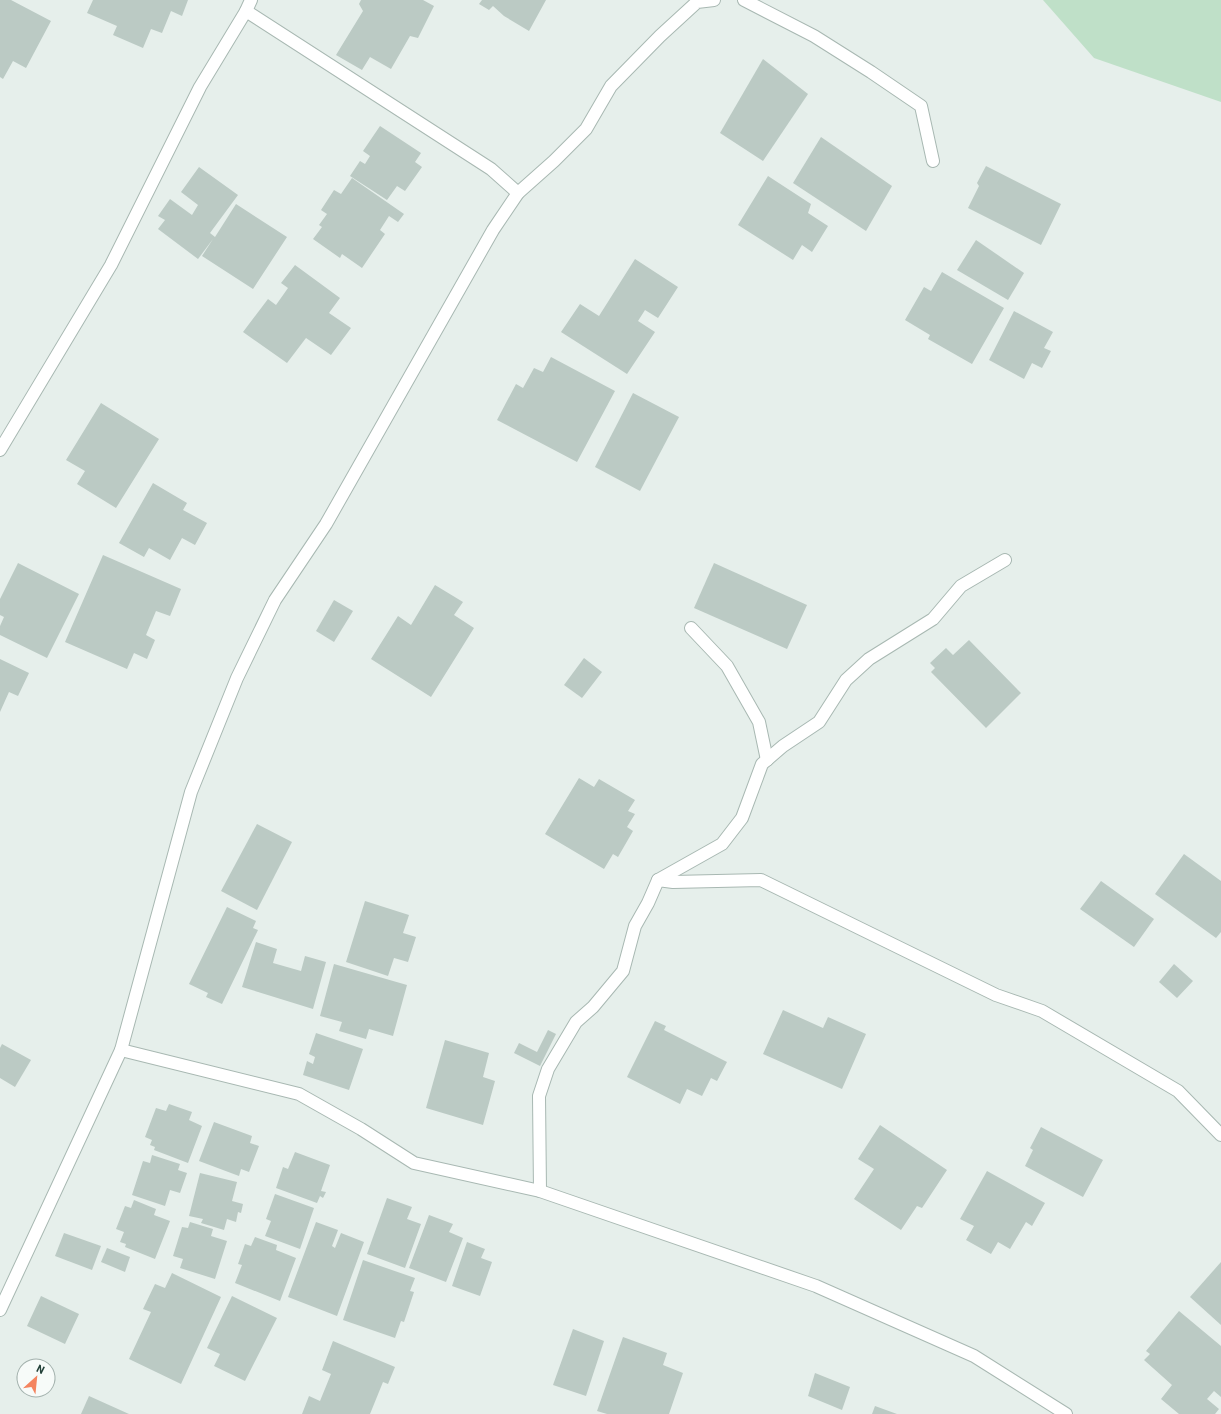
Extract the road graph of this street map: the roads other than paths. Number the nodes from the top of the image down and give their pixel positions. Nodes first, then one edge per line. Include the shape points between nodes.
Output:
1 (714, 0) edge
2 (744, 0) edge
3 (248, 6) edge
4 (933, 161) dead end
5 (518, 193) junction
6 (0, 450) edge
7 (1005, 560) dead end
8 (691, 628) dead end
9 (767, 760) junction
10 (658, 880) junction
11 (121, 1050) junction
12 (1221, 1135) edge
13 (540, 1191) junction
14 (4, 1294) edge
15 (0, 1310) edge
16 (1066, 1414) edge

1 - 5 street via 697,2 660,36 611,86 586,129
2 - 4 street via 814,36 921,106
3 - 5 street via 491,169
3 - 6 street via 200,87 111,266
5 - 11 street via 493,230 326,524 275,600 237,678 191,792
7 - 9 street via 961,586 933,619 869,659 846,680 819,722
8 - 9 street via 728,666 759,722
9 - 10 street via 762,764 742,818 722,844
10 - 12 street via 761,880 996,995 1042,1011 1178,1091
10 - 13 street via 635,926 623,971 576,1022 548,1070 539,1096
11 - 13 street via 299,1094 414,1163
11 - 14 street
13 - 16 street via 816,1286 974,1356
14 - 15 street

